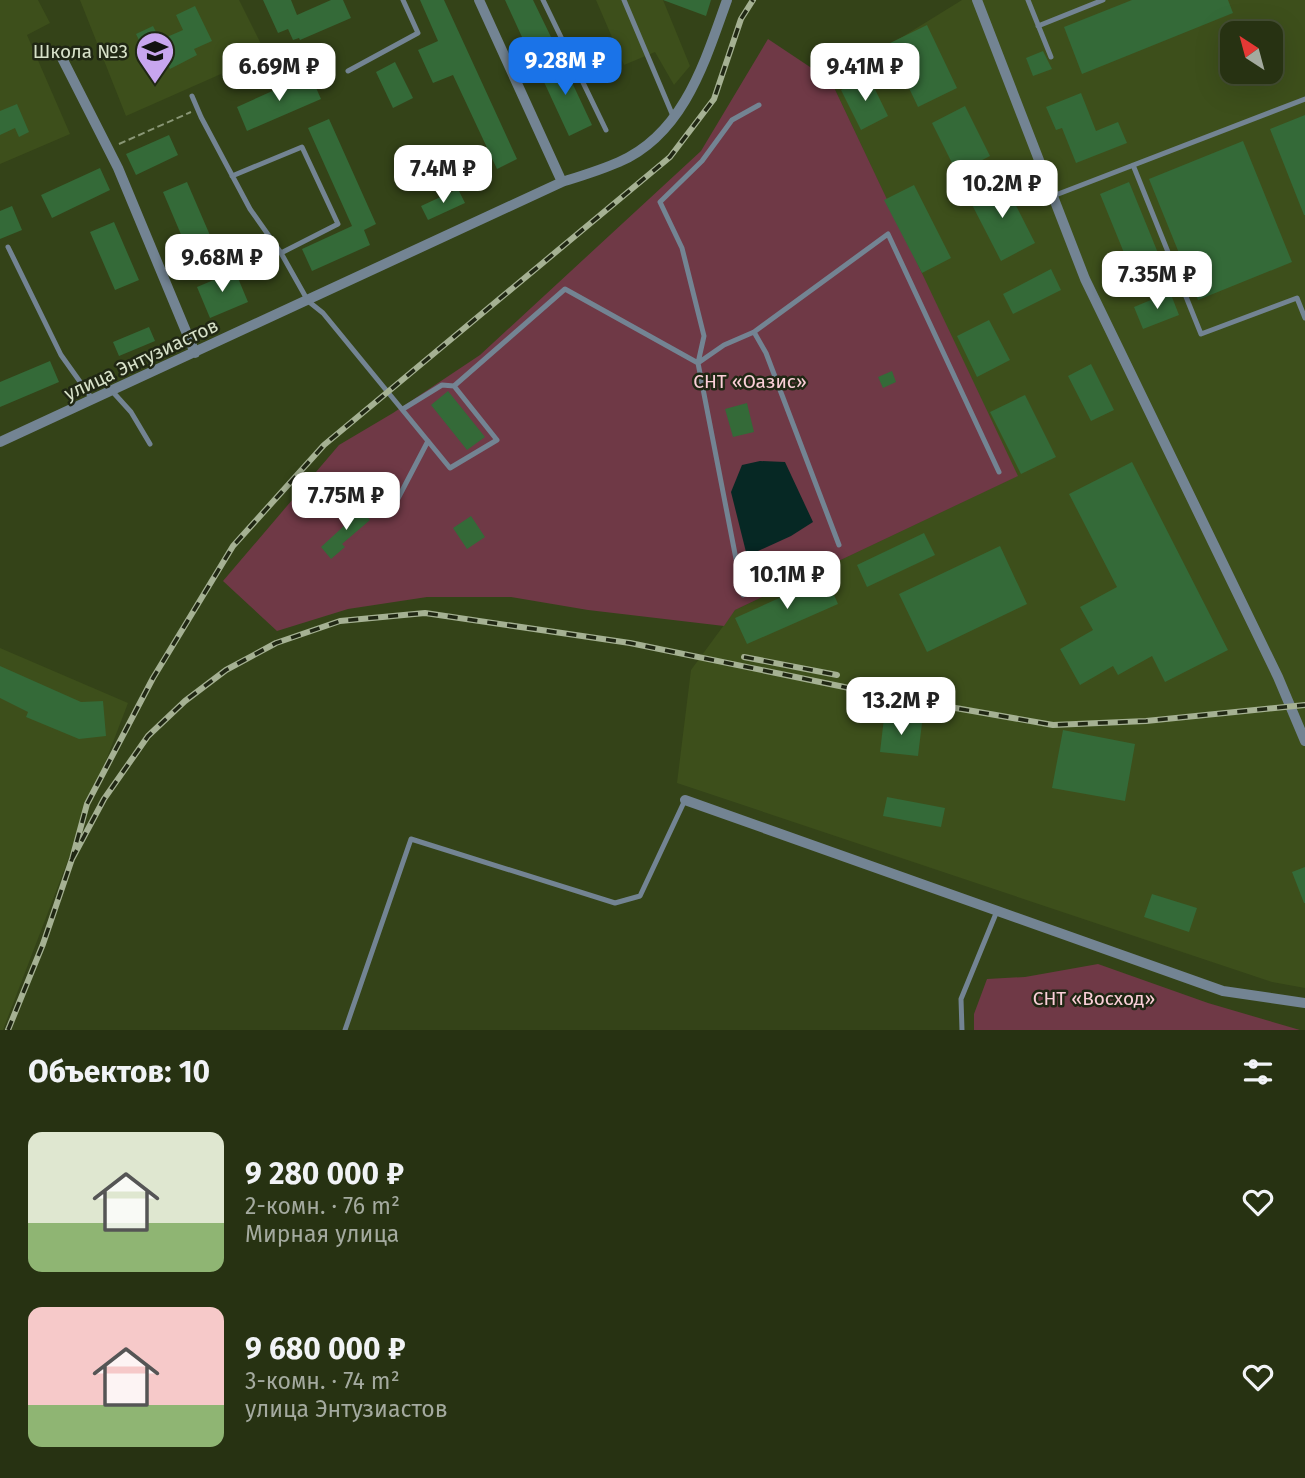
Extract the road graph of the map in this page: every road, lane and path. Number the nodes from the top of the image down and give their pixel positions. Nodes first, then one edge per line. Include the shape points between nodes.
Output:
1 (403, 0) edge
2 (479, 0) edge
3 (543, 0) edge
4 (624, 0) edge
5 (727, 0) edge
6 (977, 0) edge
7 (1028, 0) edge
8 (1103, 0) edge
9 (1038, 26) junction
10 (1051, 57) dead end
11 (62, 58) dead end
12 (348, 71) dead end
13 (192, 96) dead end
14 (1305, 99) edge
15 (759, 105) dead end
16 (197, 109) junction
17 (674, 118) junction
18 (606, 130) dead end
19 (109, 149) junction
20 (1133, 165) junction
21 (232, 176) junction
22 (562, 182) junction
23 (1053, 196) junction
24 (8, 247) dead end
25 (281, 253) junction
26 (308, 301) junction
27 (1305, 318) edge
28 (754, 332) junction
29 (195, 353) junction
30 (698, 363) junction
31 (454, 386) junction
32 (112, 391) junction
33 (93, 400) junction
34 (403, 409) junction
35 (428, 441) junction
36 (0, 442) edge
37 (150, 444) dead end
38 (999, 472) dead end
39 (393, 508) dead end
40 (839, 545) dead end
41 (743, 595) dead end
42 (1305, 741) edge
43 (685, 800) joint
44 (997, 911) junction
45 (1305, 1003) edge
46 (345, 1030) edge
47 (962, 1030) edge

1 - 12 lane via 418,33
2 - 22 street
3 - 18 lane
4 - 17 lane
5 - 17 street, улица Энтузиастов via 702,71
6 - 23 street
7 - 9 lane
8 - 9 lane
9 - 10 lane
11 - 19 street
13 - 16 lane
14 - 20 lane
15 - 30 lane via 732,120 702,161 660,202 682,248 704,336
16 - 19 path
16 - 21 lane
17 - 22 street, улица Энтузиастов via 649,144 621,162
19 - 29 street
20 - 23 lane
20 - 27 lane via 1201,334 1297,298
21 - 25 lane
21 - 25 lane via 302,148 338,224
22 - 26 street, улица Энтузиастов
23 - 42 street via 1085,279
24 - 33 lane via 61,355
25 - 26 lane
26 - 29 street, улица Энтузиастов
26 - 34 lane
28 - 30 lane
28 - 38 lane via 888,234
28 - 40 lane
29 - 32 street, улица Энтузиастов
30 - 31 lane via 565,289
30 - 41 lane
31 - 34 lane via 442,385
31 - 35 lane via 497,440 450,468
32 - 33 street, улица Энтузиастов
32 - 37 lane
33 - 36 street, улица Энтузиастов
34 - 35 lane
35 - 39 lane
43 - 44 street
43 - 46 lane via 640,896 615,903 411,839
44 - 45 street via 1223,991
44 - 47 lane via 961,999

